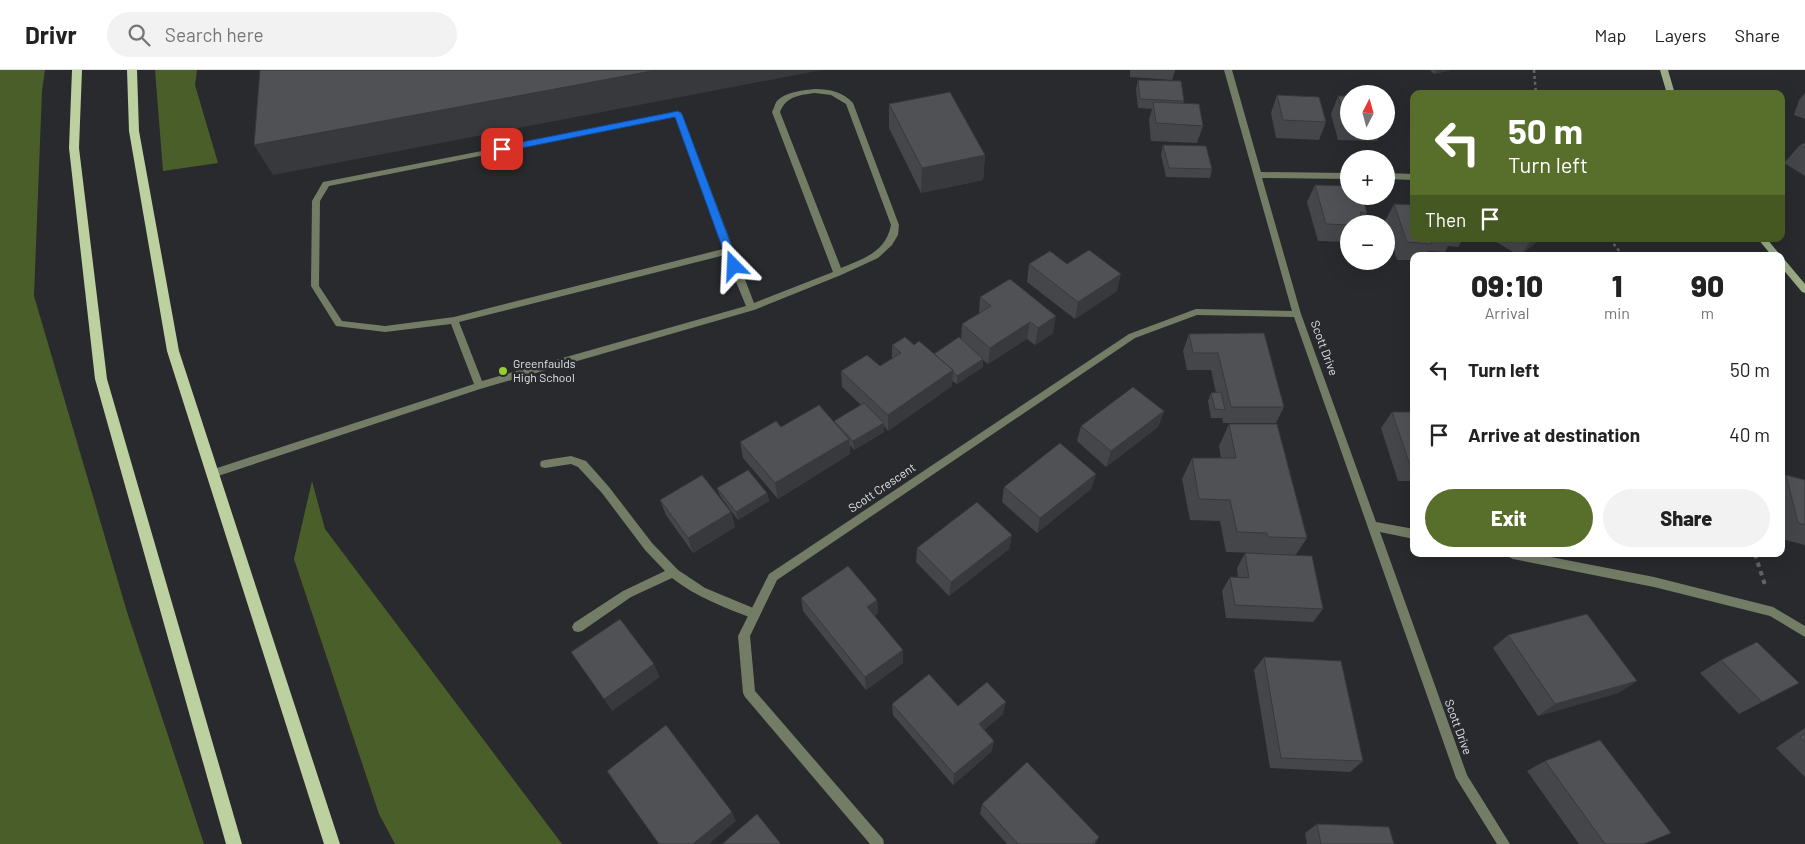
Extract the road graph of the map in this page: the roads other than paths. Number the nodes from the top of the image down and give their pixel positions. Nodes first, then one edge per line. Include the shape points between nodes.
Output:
1 (78, 70) edge
2 (132, 70) edge
3 (1228, 70) edge
4 (1664, 70) edge
5 (1670, 90) edge
6 (1259, 175) junction
7 (1340, 176) edge
8 (1395, 176) edge
9 (1410, 177) edge
10 (1765, 242) edge
11 (728, 251) junction
12 (1773, 252) edge
13 (1785, 266) edge
14 (838, 273) junction
15 (1805, 290) edge
16 (751, 308) junction
17 (1297, 314) junction
18 (454, 320) junction
19 (479, 386) junction
20 (545, 464) dead end
21 (212, 474) junction
22 (1372, 526) junction
23 (1410, 533) edge
24 (1527, 557) edge
25 (674, 572) junction
26 (754, 614) junction
27 (578, 627) dead end
28 (1805, 632) edge
29 (234, 844) edge
30 (332, 844) edge
31 (878, 844) edge
32 (1504, 844) edge

1 - 29 main road via 74,148 101,380
2 - 21 main road via 134,131 173,351
3 - 6 street, Scott Drive
4 - 5 street
6 - 7 street
6 - 17 street, Scott Drive
8 - 9 street
10 - 12 street
11 - 16 street
11 - 18 street
11 - 18 street via 678,114 326,184 316,201 315,286 339,324 385,329
13 - 15 street
14 - 14 street via 776,112 780,102 802,92 833,93 849,102 895,224 884,249
14 - 16 street
16 - 19 street
17 - 22 street, Scott Drive
17 - 26 street, Scott Crescent via 1196,312 1132,336 773,577
18 - 19 street
19 - 21 street
20 - 25 street via 571,460 582,464 646,543
21 - 30 main road
22 - 23 street
22 - 32 street, Scott Drive via 1462,778
24 - 28 street via 1654,582 1773,612
25 - 26 street via 712,597
25 - 27 street via 627,594
26 - 31 street, Scott Crescent via 744,636 750,693

